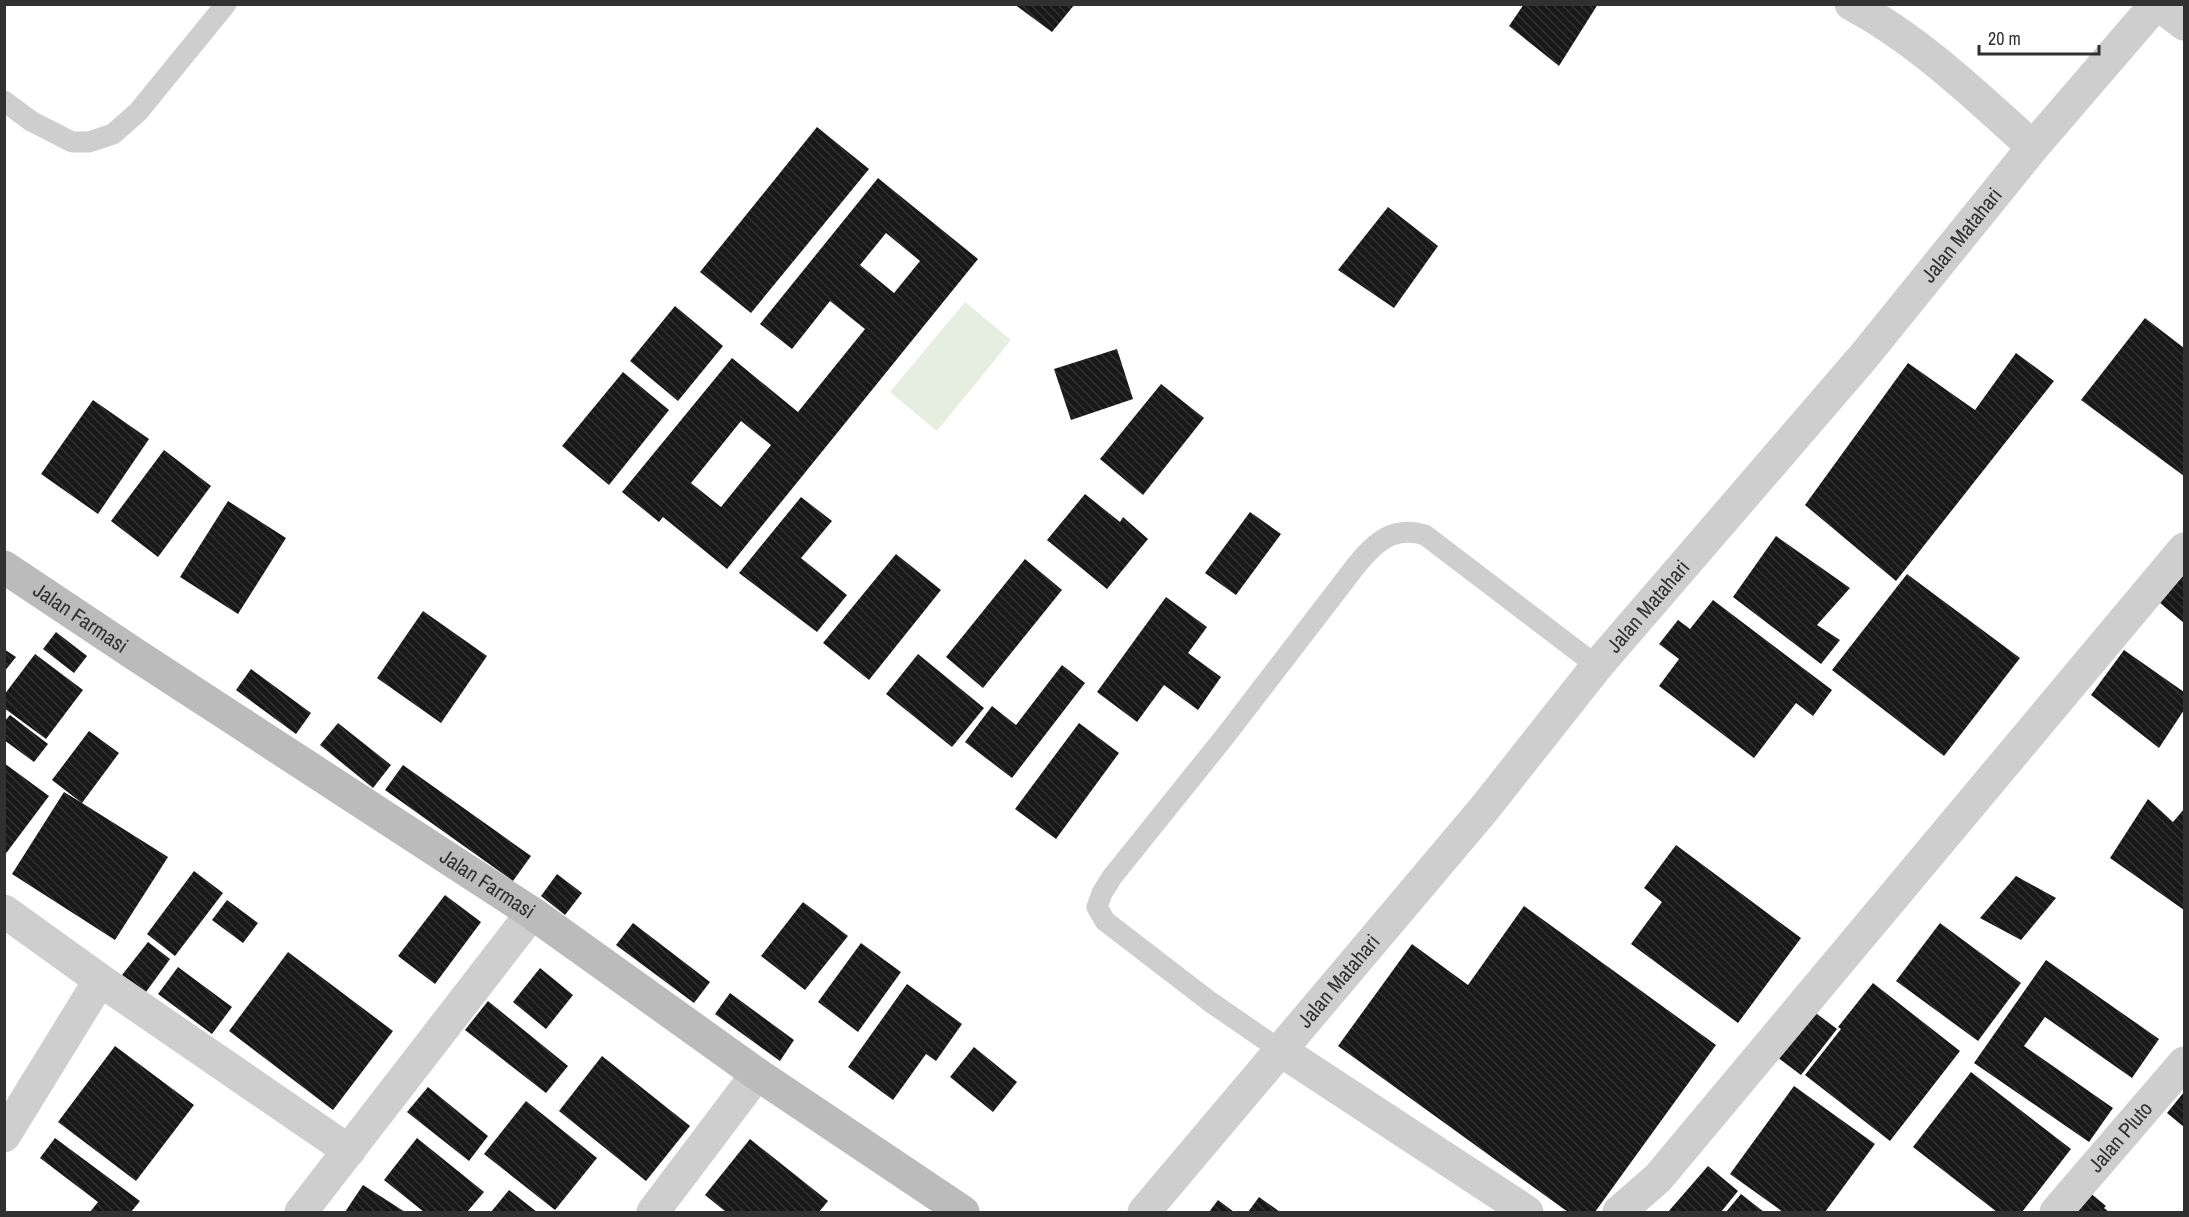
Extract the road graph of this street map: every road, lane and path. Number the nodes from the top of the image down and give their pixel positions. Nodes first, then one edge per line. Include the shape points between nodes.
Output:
1 (226, 4) edge
2 (1851, 4) edge
3 (2157, 4) edge
4 (2184, 24) edge
5 (4, 101) edge
6 (2033, 147) junction
7 (2184, 549) edge
8 (4, 567) edge
9 (1597, 666) junction
10 (4, 911) edge
11 (532, 913) junction
12 (100, 980) junction
13 (1280, 1050) junction
14 (2184, 1063) edge
15 (757, 1074) junction
16 (4, 1136) edge
17 (349, 1151) junction
18 (301, 1212) edge
19 (653, 1212) edge
20 (963, 1212) edge
21 (1144, 1212) edge
22 (1527, 1212) edge
23 (1619, 1212) edge
24 (2056, 1212) edge

1 - 5 lane via 138,112 113,134 89,142 72,142 31,121
2 - 6 street via 1933,57
3 - 4 street
3 - 6 street, Jalan Matahari
6 - 9 street, Jalan Matahari via 1864,356
7 - 23 street via 1658,1178
8 - 11 street, Jalan Farmasi
9 - 13 street, Jalan Matahari via 1484,809
9 - 13 lane via 1425,535 1403,531 1379,541 1354,567 1112,877 1097,907 1105,921
10 - 12 street
11 - 15 street, Jalan Farmasi
11 - 17 street
12 - 16 street
12 - 17 street
13 - 21 street, Jalan Matahari
13 - 22 street
14 - 24 street, Jalan Pluto
15 - 19 street
15 - 20 street, Jalan Farmasi
17 - 18 street

